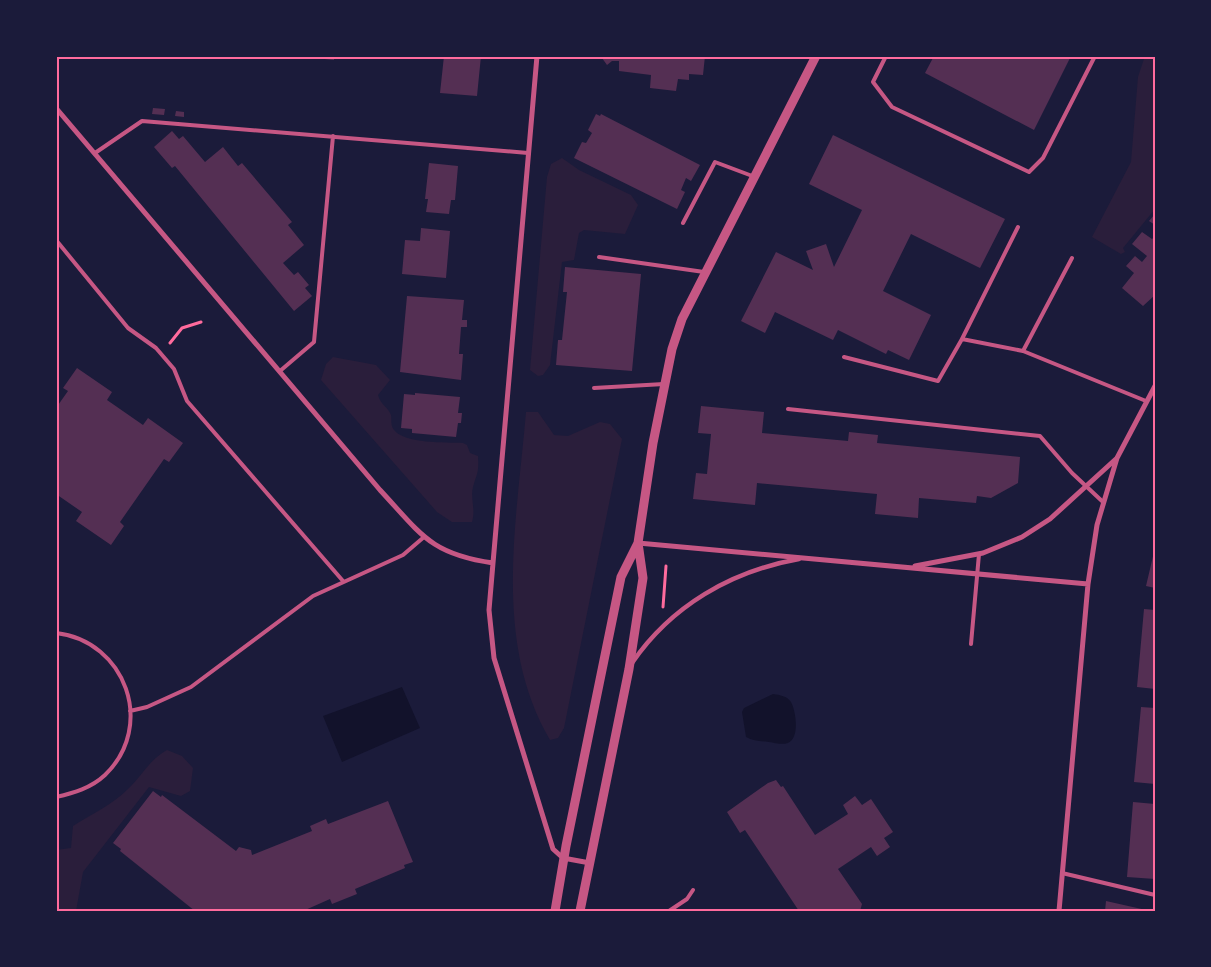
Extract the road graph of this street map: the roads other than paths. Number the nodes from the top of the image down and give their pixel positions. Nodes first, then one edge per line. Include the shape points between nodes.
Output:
1 (537, 56) edge
2 (816, 56) edge
3 (886, 56) edge
4 (1095, 56) edge
5 (56, 108) edge
6 (333, 136) junction
7 (95, 153) junction
8 (528, 153) junction
9 (755, 177) junction
10 (683, 223) dead end
11 (1018, 227) dead end
12 (56, 240) edge
13 (599, 257) dead end
14 (1072, 258) dead end
15 (706, 273) junction
16 (962, 340) junction
17 (1023, 351) junction
18 (844, 356) dead end
19 (280, 371) junction
20 (664, 384) junction
21 (1155, 386) edge
22 (594, 388) dead end
23 (1146, 401) junction
24 (788, 410) dead end
25 (1117, 458) junction
26 (1086, 486) junction
27 (1103, 502) junction
28 (424, 537) junction
29 (638, 543) junction
30 (979, 554) junction
31 (803, 558) junction
32 (493, 563) junction
33 (907, 567) junction
34 (978, 574) junction
35 (343, 581) junction
36 (1088, 584) junction
37 (56, 633) edge
38 (970, 644) dead end
39 (629, 668) junction
40 (130, 711) junction
41 (56, 797) edge
42 (563, 858) junction
43 (590, 864) junction
44 (1062, 873) junction
45 (693, 890) dead end
46 (1155, 895) edge
47 (555, 911) edge
48 (580, 911) edge
49 (669, 911) edge
50 (1059, 911) edge

1 - 8 street
2 - 9 street
3 - 4 lane via 873,82 892,107 1029,172 1042,158
5 - 7 street
6 - 7 lane via 142,121
6 - 8 lane
6 - 19 lane via 314,342
7 - 19 street
8 - 32 street
9 - 10 lane via 715,162
9 - 15 street
11 - 16 lane
12 - 35 lane via 128,328 160,352 174,369 187,401
13 - 15 lane
14 - 17 lane
15 - 20 street via 682,319
16 - 17 lane
16 - 18 lane via 938,381
17 - 23 lane
19 - 28 street
20 - 22 lane
20 - 29 street
21 - 23 street
23 - 25 street
24 - 26 lane via 1040,436
25 - 26 street
25 - 27 street
26 - 27 lane
26 - 30 street via 1050,519 1022,537
27 - 36 street
28 - 32 street via 452,554
28 - 35 lane via 403,555
29 - 31 street
29 - 39 street via 643,578
29 - 42 street via 621,577
30 - 33 street
30 - 34 lane
31 - 33 street
31 - 39 street via 744,573 707,592 656,633
32 - 42 street via 489,610 496,666 553,849
33 - 34 street
34 - 36 street
34 - 38 lane
35 - 40 lane via 313,596 191,687 148,707
36 - 44 street
37 - 40 lane via 83,640 105,654 121,675 130,700
39 - 43 street
40 - 41 lane via 130,728 122,754 104,776 81,791
42 - 43 street
42 - 47 street
43 - 48 street
44 - 46 lane
44 - 50 street
45 - 49 lane via 687,899

